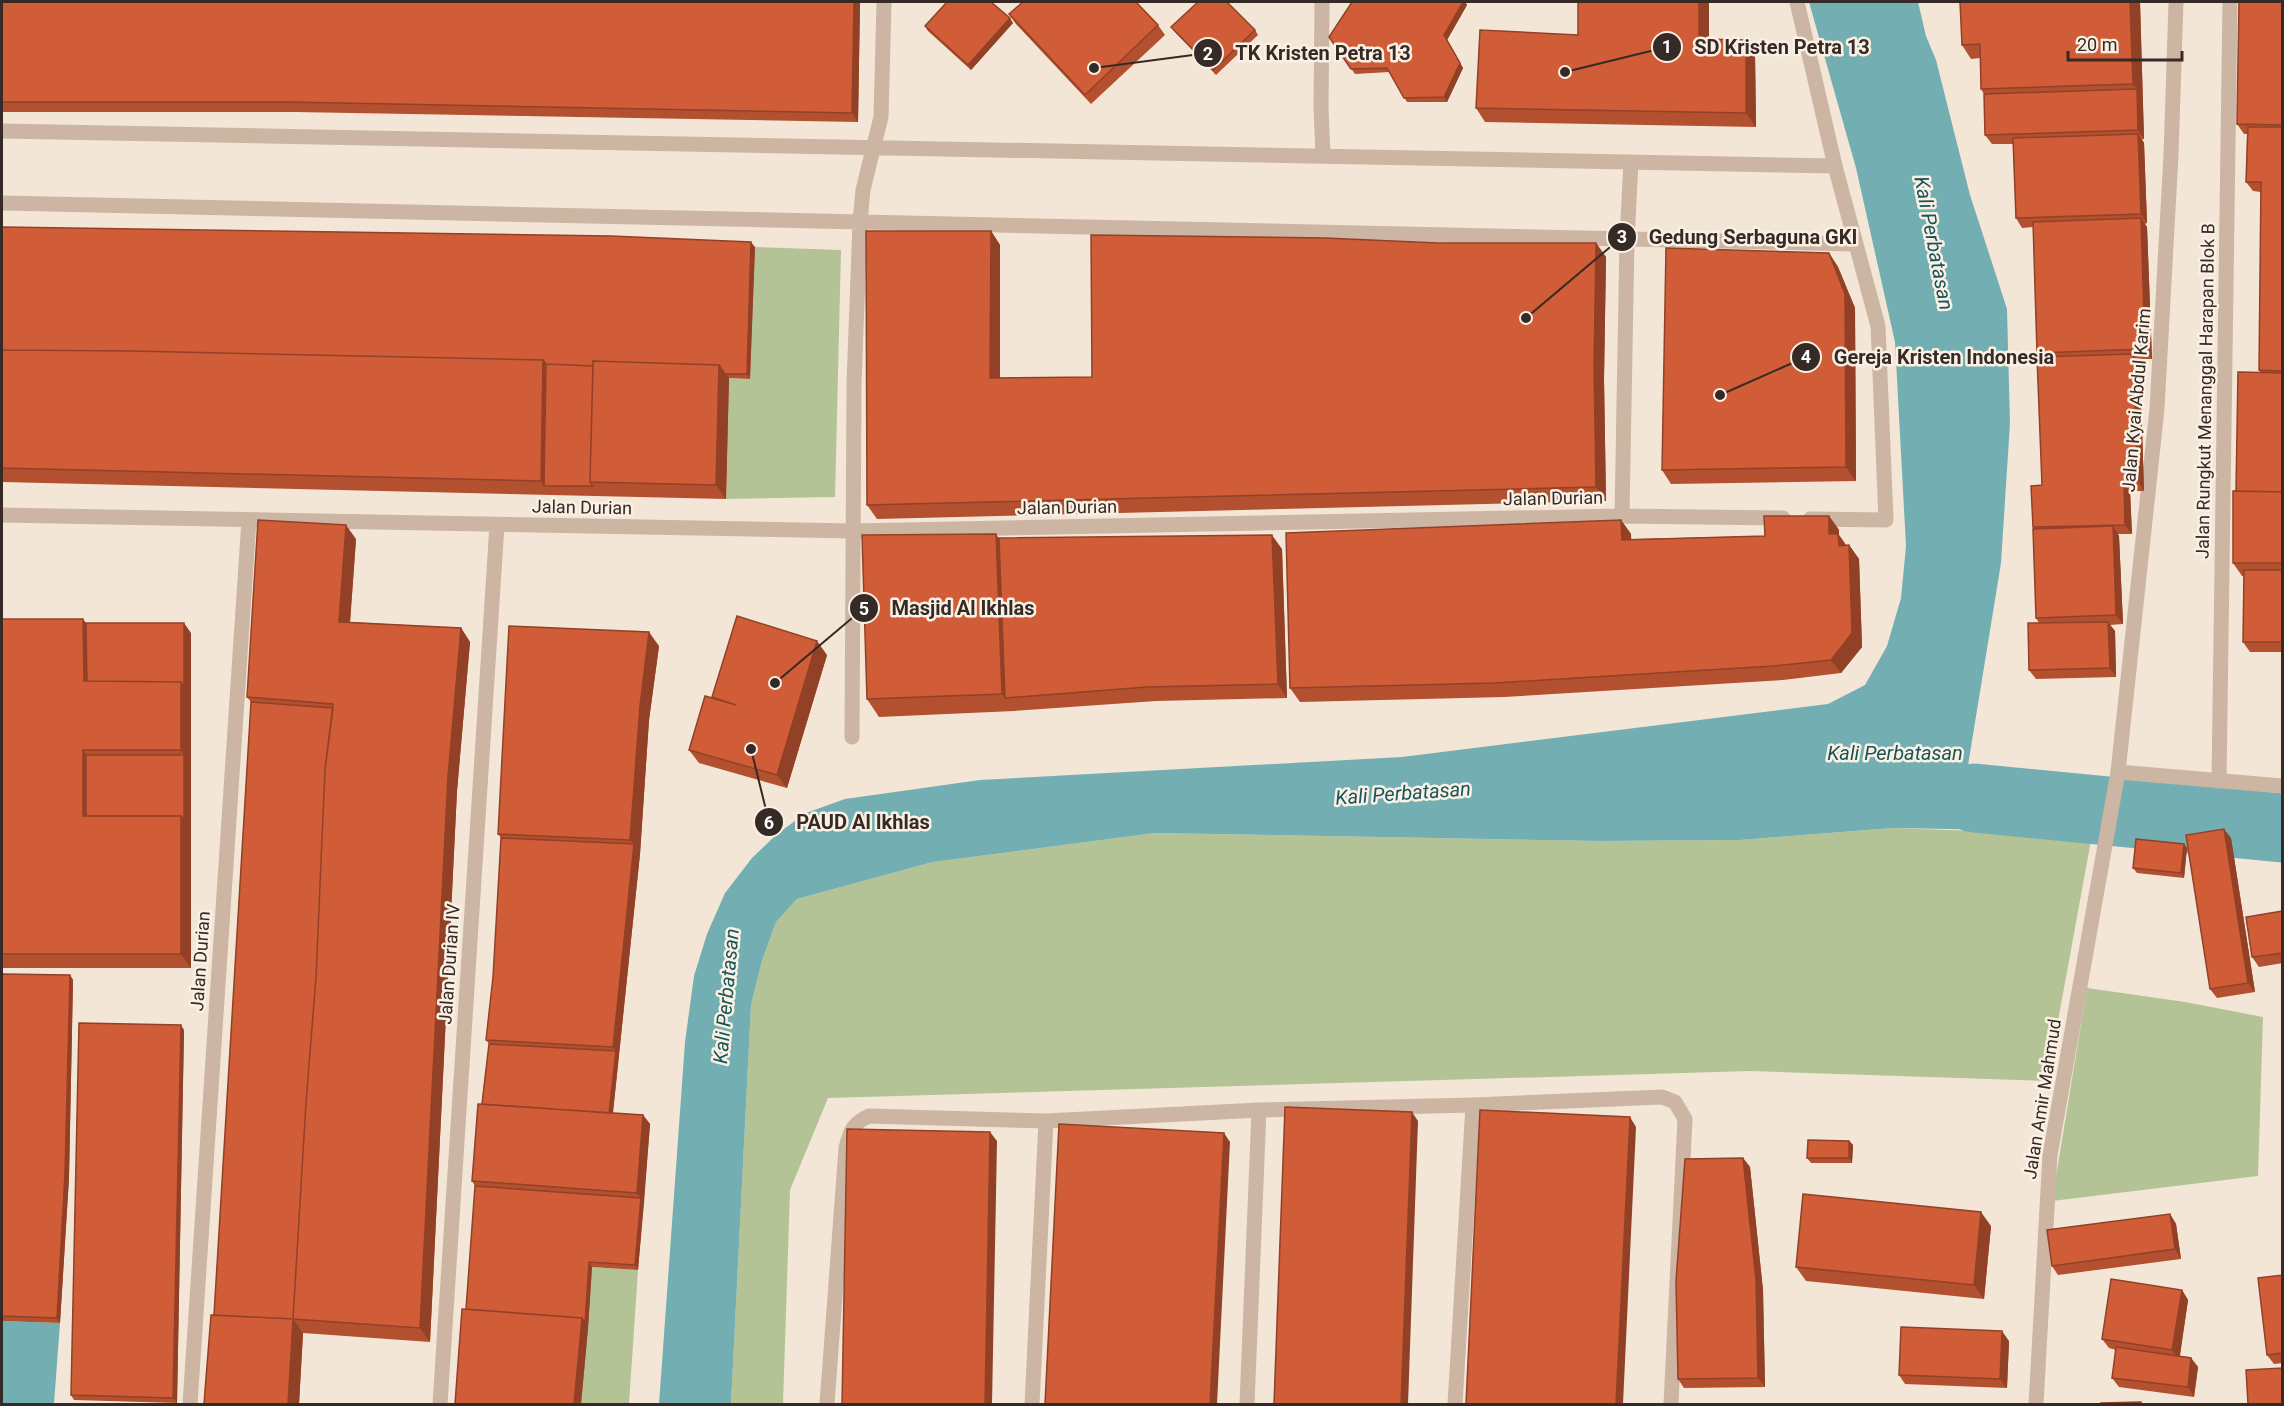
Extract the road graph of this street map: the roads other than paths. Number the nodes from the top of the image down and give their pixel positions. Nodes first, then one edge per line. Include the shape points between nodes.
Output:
1 (884, 2) edge
2 (1322, 2) edge
3 (1797, 2) edge
4 (2176, 2) edge
5 (2230, 2) edge
6 (2, 131) edge
7 (874, 147) junction
8 (1323, 156) junction
9 (1631, 162) junction
10 (1835, 166) junction
11 (2, 203) edge
12 (860, 222) junction
13 (1627, 239) junction
14 (1855, 244) junction
15 (2, 515) edge
16 (1622, 516) junction
17 (249, 520) junction
18 (496, 525) junction
19 (853, 531) junction
20 (852, 737) dead end
21 (2118, 772) junction
22 (2219, 781) junction
23 (2283, 786) edge
24 (2113, 801) joint
25 (1473, 1105) junction
26 (1259, 1110) junction
27 (1046, 1121) junction
28 (190, 1404) edge
29 (440, 1404) edge
30 (827, 1404) edge
31 (1032, 1404) edge
32 (1247, 1404) edge
33 (1455, 1404) edge
34 (1671, 1404) edge
35 (2036, 1404) edge

1 - 7 street via 880,117
2 - 8 street
3 - 10 street
4 - 21 street, Jalan Kyai Abdul Karim via 2157,409
5 - 22 street, Jalan Rungkut Menanggal Harapan Blok B
6 - 7 street
7 - 8 street
7 - 12 street
8 - 9 street
9 - 10 street
9 - 13 street
10 - 14 street
11 - 12 street
12 - 13 street
12 - 19 street
13 - 14 street
13 - 16 street
14 - 16 street, Jalan Durian via 1878,326 1886,520
15 - 17 street, Jalan Durian
16 - 19 street, Jalan Durian
17 - 18 street, Jalan Durian
17 - 28 street, Jalan Durian
18 - 19 street, Jalan Durian
18 - 29 street, Jalan Durian IV
19 - 20 street
21 - 22 street
21 - 24 street, Jalan Kyai Abdul Karim
22 - 23 street
24 - 35 street, Jalan Amir Mahmud via 2050,1155
25 - 26 street
25 - 33 street
25 - 34 street via 1662,1097 1675,1102 1685,1119
26 - 27 street
26 - 32 street
27 - 30 street via 869,1116 856,1122 846,1148
27 - 31 street

